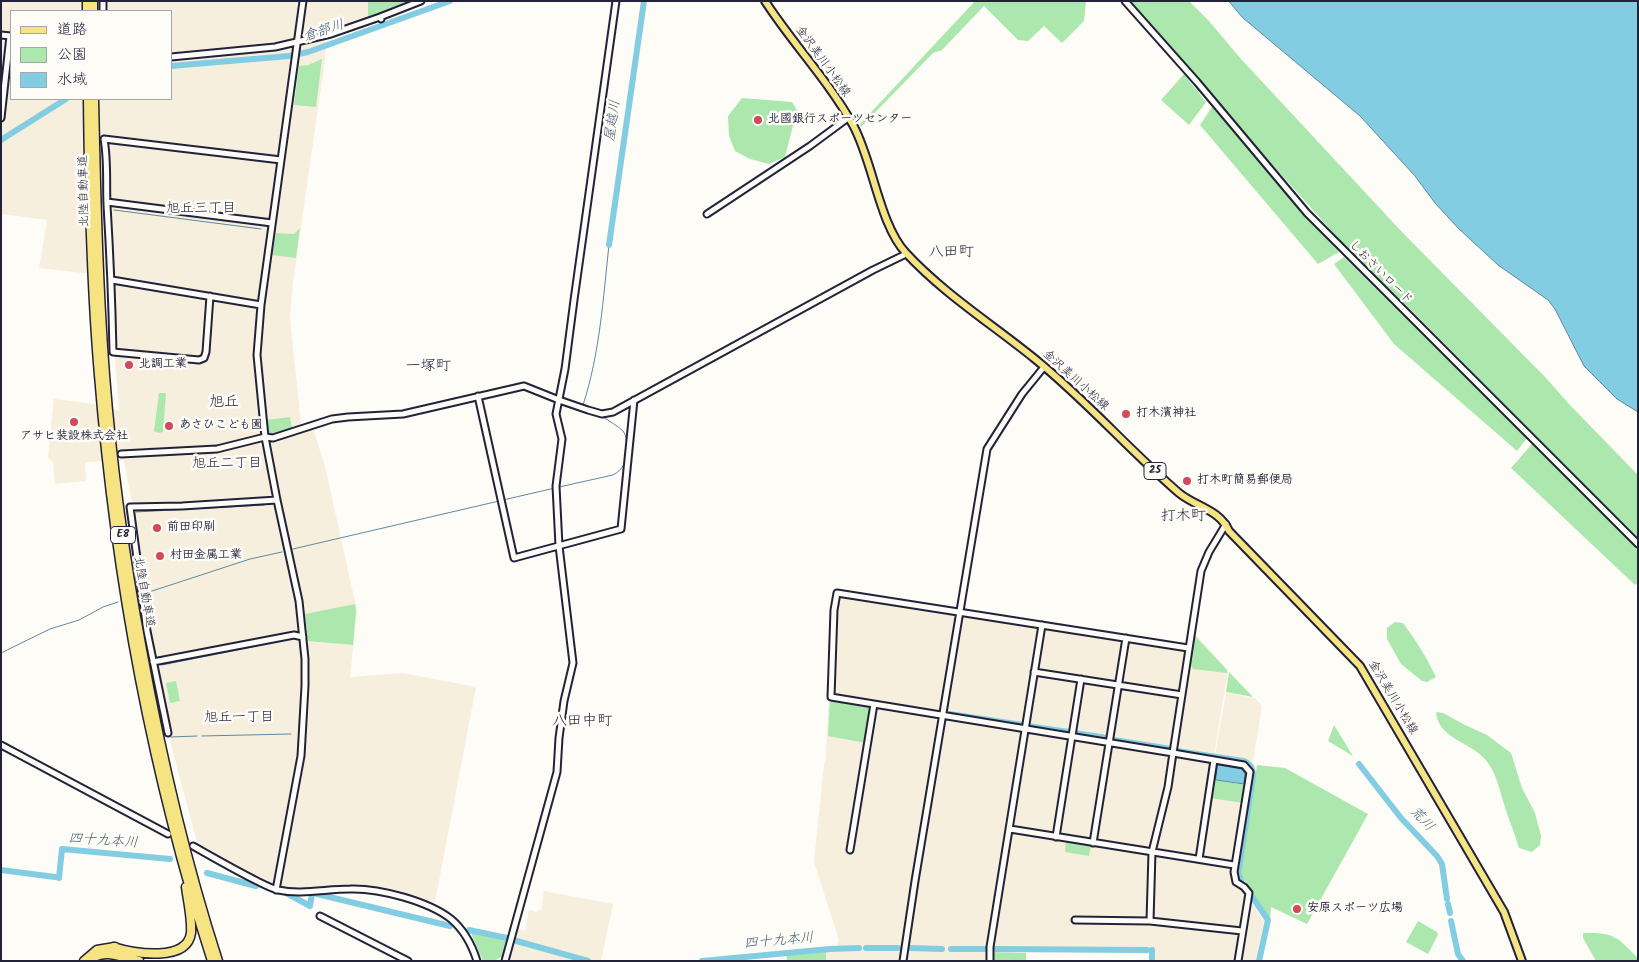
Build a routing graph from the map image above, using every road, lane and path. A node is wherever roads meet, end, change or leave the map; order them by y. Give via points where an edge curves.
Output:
1 (304, 1) edge
2 (422, 1) edge
3 (616, 1) edge
4 (765, 1) edge
5 (1125, 1) edge
6 (298, 41) junction
7 (10, 44) edge
8 (172, 57) edge
9 (88, 100) edge
10 (94, 100) edge
11 (1, 118) edge
12 (848, 118) junction
13 (281, 160) junction
14 (107, 202) junction
15 (707, 214) dead end
16 (272, 223) junction
17 (906, 254) junction
18 (112, 280) junction
19 (210, 296) junction
20 (261, 305) junction
21 (1044, 367) junction
22 (478, 396) junction
23 (558, 400) junction
24 (634, 400) junction
25 (265, 437) junction
26 (121, 454) dead end
27 (277, 500) junction
28 (1226, 524) junction
29 (1638, 544) edge
30 (559, 546) junction
31 (960, 612) junction
32 (1042, 625) junction
33 (303, 637) junction
34 (1126, 638) junction
35 (1188, 648) junction
36 (154, 662) junction
37 (1034, 672) junction
38 (1081, 679) junction
39 (1119, 685) junction
40 (1182, 695) junction
41 (874, 704) junction
42 (942, 715) junction
43 (1026, 729) junction
44 (168, 733) dead end
45 (1072, 736) junction
46 (1111, 742) junction
47 (1, 745) edge
48 (1173, 752) junction
49 (1214, 760) junction
50 (169, 809) junction
51 (1010, 830) junction
52 (168, 834) dead end
53 (1056, 837) junction
54 (1093, 843) junction
55 (193, 846) dead end
56 (850, 850) dead end
57 (1152, 852) junction
58 (1199, 859) junction
59 (1234, 865) junction
60 (276, 890) junction
61 (320, 916) dead end
62 (1075, 920) dead end
63 (1150, 921) junction
64 (1242, 931) junction
65 (112, 950) junction
66 (506, 959) edge
67 (216, 960) edge
68 (84, 961) edge
69 (90, 961) edge
70 (139, 961) edge
71 (154, 961) edge
72 (408, 961) edge
73 (478, 961) edge
74 (499, 961) edge
75 (903, 961) edge
76 (990, 961) edge
77 (1238, 961) edge
78 (1522, 961) edge

1 - 6 street
2 - 6 street via 331,34
3 - 23 street via 566,369
4 - 12 main road, 金沢美川小松線 / 25
5 - 29 street, しおさいロード via 1307,213
6 - 8 street
6 - 13 street
7 - 11 street
9 - 50 highway, 北陸自動車道 / E8 via 94,306 108,467 131,628
10 - 67 highway, 北陸自動車道 / E8 via 105,376 125,549 159,738
12 - 15 street
12 - 17 main road, 金沢美川小松線 / 25 via 862,146 886,217
13 - 14 street via 104,139
13 - 16 street
14 - 16 street
14 - 18 street
16 - 20 street
17 - 21 main road, 金沢美川小松線 / 25 via 958,300
17 - 24 street
18 - 19 street
18 - 19 street via 113,352 204,358
19 - 20 street
20 - 25 street via 257,356
21 - 28 main road, 金沢美川小松線 / 25 via 1180,494 1212,511
21 - 31 street via 1022,394 988,449
22 - 23 street via 524,386
22 - 25 street via 402,414 332,419 273,438
22 - 30 street via 514,558
23 - 24 street via 602,414 613,412
23 - 30 street via 556,414 562,439 556,488
24 - 30 street via 621,529
25 - 26 street via 217,449
25 - 27 street
27 - 33 street via 299,601
27 - 36 street via 130,507
28 - 35 street via 1201,571
28 - 78 main road, 金沢美川小松線 / 25 via 1360,666 1504,912
30 - 66 street via 573,663 558,738 557,772
31 - 32 street
31 - 41 street via 837,593 831,697
31 - 42 street
32 - 34 street
32 - 37 street
33 - 36 street via 294,635
33 - 60 street via 305,686 301,756
34 - 35 street
34 - 39 street
35 - 40 street
36 - 44 street
37 - 38 street
37 - 43 street
38 - 39 street
38 - 45 street
39 - 40 street
39 - 46 street
40 - 48 street
41 - 42 street
41 - 56 street
42 - 43 street
42 - 75 street
43 - 45 street
43 - 51 street
45 - 46 street
45 - 53 street
46 - 48 street
46 - 54 street
47 - 52 street
48 - 49 street
48 - 57 street
49 - 58 street
49 - 59 street via 1244,765 1250,772
50 - 65 highway via 186,889 191,928 189,943 183,951 164,957 126,947
50 - 67 highway, 北陸自動車道 / E8
51 - 53 street
51 - 76 street
53 - 54 street
54 - 57 street
55 - 60 street
57 - 58 street
57 - 63 street
58 - 59 street
59 - 64 street via 1236,882 1248,893
60 - 73 street via 363,889 416,902 451,919 470,942
61 - 72 street
62 - 63 street
63 - 64 street
64 - 77 street
65 - 68 highway via 97,950
65 - 69 highway
65 - 70 highway
65 - 71 highway
66 - 74 street

